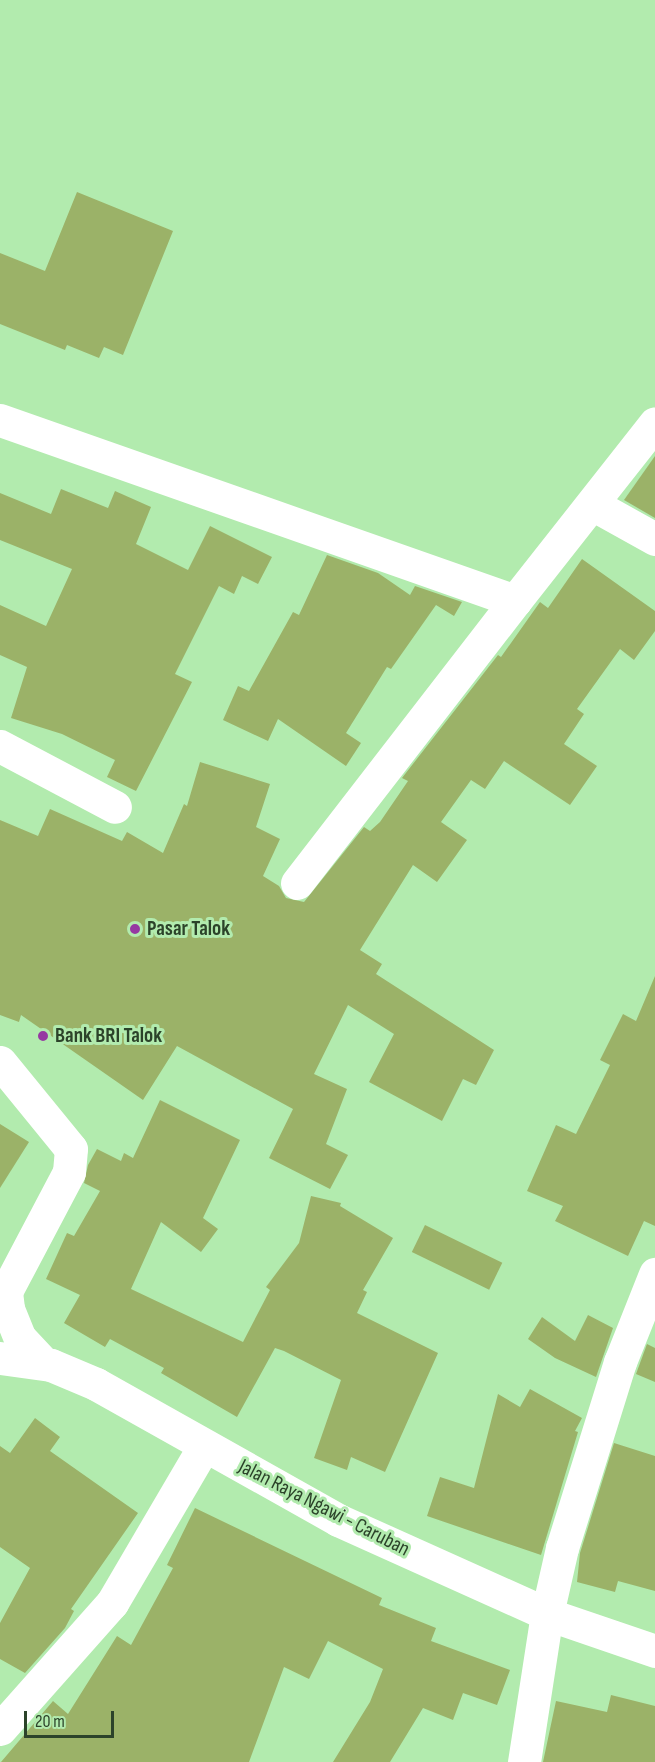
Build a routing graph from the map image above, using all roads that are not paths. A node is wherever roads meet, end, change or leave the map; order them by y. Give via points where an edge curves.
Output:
1 (0, 420) edge
2 (655, 423) edge
3 (594, 505) junction
4 (655, 540) edge
5 (515, 601) junction
6 (0, 746) edge
7 (115, 807) dead end
8 (297, 883) dead end
9 (0, 1062) edge
10 (655, 1274) edge
11 (3, 1297) edge
12 (0, 1358) edge
13 (43, 1363) junction
14 (204, 1446) junction
15 (547, 1614) junction
16 (655, 1651) edge
17 (0, 1729) edge
18 (524, 1762) edge

1 - 5 main road
2 - 3 main road
3 - 4 main road
3 - 5 main road
5 - 8 main road
6 - 7 main road
9 - 11 main road via 71,1149 69,1172
10 - 15 main road via 620,1362 562,1548
11 - 13 main road via 20,1338
12 - 13 main road, Jalan Raya Ngawi - Caruban
13 - 14 main road, Jalan Raya Ngawi - Caruban via 96,1384
14 - 15 main road, Jalan Raya Ngawi - Caruban via 338,1520
14 - 17 main road via 112,1603
15 - 16 main road, Jalan Raya Ngawi - Caruban
15 - 18 main road

